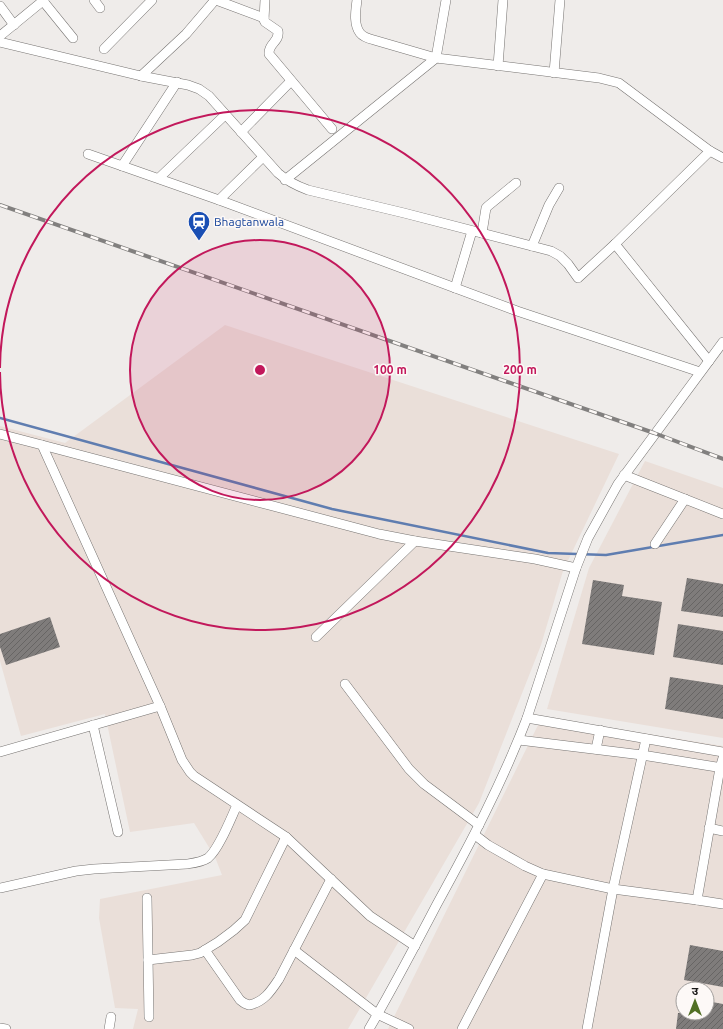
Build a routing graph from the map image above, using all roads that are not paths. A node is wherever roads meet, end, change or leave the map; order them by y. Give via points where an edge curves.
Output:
1 (43, 0) edge
2 (94, 0) edge
3 (152, 0) edge
4 (216, 0) edge
5 (265, 0) edge
6 (358, 0) edge
7 (446, 0) edge
8 (503, 0) edge
9 (560, 0) edge
10 (0, 6) edge
11 (100, 8) dead end
12 (264, 18) junction
13 (14, 24) junction
14 (0, 36) edge
15 (73, 38) dead end
16 (0, 42) edge
17 (104, 49) dead end
18 (436, 58) junction
19 (498, 66) junction
20 (554, 73) junction
21 (141, 76) junction
22 (291, 80) junction
23 (177, 82) junction
24 (225, 115) junction
25 (332, 129) dead end
26 (241, 132) junction
27 (710, 151) junction
28 (88, 154) dead end
29 (263, 157) junction
30 (723, 158) edge
31 (122, 166) junction
32 (159, 178) junction
33 (285, 180) junction
34 (516, 183) dead end
35 (559, 188) dead end
36 (219, 200) junction
37 (472, 231) junction
38 (482, 233) junction
39 (615, 244) junction
40 (532, 246) junction
41 (454, 288) junction
42 (723, 342) edge
43 (709, 362) junction
44 (700, 372) junction
45 (0, 434) edge
46 (42, 445) junction
47 (624, 475) junction
48 (685, 499) junction
49 (723, 514) edge
50 (415, 541) junction
51 (655, 544) dead end
52 (577, 566) junction
53 (316, 637) dead end
54 (345, 684) dead end
55 (160, 706) junction
56 (527, 718) junction
57 (93, 725) junction
58 (600, 730) junction
59 (646, 738) junction
60 (519, 740) junction
61 (596, 749) junction
62 (0, 752) edge
63 (723, 752) edge
64 (642, 755) junction
65 (723, 758) edge
66 (722, 768) edge
67 (238, 805) junction
68 (479, 825) junction
69 (709, 828) junction
70 (723, 830) edge
71 (118, 832) dead end
72 (475, 834) junction
73 (286, 837) junction
74 (543, 874) junction
75 (331, 879) junction
76 (0, 888) edge
77 (613, 889) junction
78 (147, 898) dead end
79 (697, 900) junction
80 (723, 904) edge
81 (415, 946) junction
82 (205, 950) junction
83 (294, 950) junction
84 (148, 960) junction
85 (377, 1014) junction
86 (111, 1017) dead end
87 (148, 1018) dead end
88 (0, 1028) edge
89 (6, 1029) edge
90 (109, 1029) edge
91 (369, 1029) edge
92 (410, 1029) edge
93 (462, 1029) edge
94 (587, 1029) edge

1 - 13 street
1 - 15 street
2 - 11 street
3 - 17 street
4 - 12 street
4 - 21 street via 186,34
5 - 12 street
6 - 18 street via 356,24 359,32 374,40
7 - 18 street
8 - 19 street
9 - 20 street
10 - 13 street
12 - 22 street via 265,22 278,31 278,38 269,48 269,54
13 - 14 street
16 - 21 street
18 - 19 street
18 - 33 street
19 - 20 street
20 - 27 street via 619,83
21 - 23 street
22 - 25 street
22 - 26 street
23 - 24 street via 199,89 209,96
23 - 31 street
24 - 26 street
24 - 32 street
26 - 29 street
27 - 30 street
27 - 39 street
28 - 31 street
29 - 33 street
29 - 36 street
31 - 32 street
32 - 36 street
33 - 37 street via 308,190
34 - 38 street via 486,208
35 - 40 street
36 - 41 street
37 - 38 street
37 - 41 street
38 - 40 street
39 - 40 street via 578,278 560,256
39 - 43 street
41 - 44 street via 556,325
42 - 43 street
43 - 44 street
44 - 47 street
45 - 46 street
46 - 50 street via 350,527
46 - 55 street
47 - 48 street
47 - 52 street via 588,538
48 - 49 street
48 - 51 street
50 - 52 street
50 - 53 street
52 - 56 street
54 - 68 street via 416,777
55 - 57 street
55 - 67 street via 182,760 190,772
56 - 58 street
56 - 60 street
57 - 62 street
57 - 71 street
58 - 59 street
58 - 61 street
59 - 63 street
59 - 64 street
60 - 61 street
60 - 68 street
61 - 64 street
64 - 66 street
64 - 77 street
65 - 66 street
66 - 69 street
67 - 73 street
67 - 76 street via 216,849 209,857 198,862 94,868
68 - 72 street
69 - 70 street
69 - 79 street
72 - 74 street via 494,848
72 - 81 street
73 - 75 street
73 - 82 street via 245,920
74 - 77 street
74 - 93 street
75 - 81 street via 370,916
75 - 83 street
77 - 79 street
77 - 94 street
78 - 84 street
79 - 80 street
81 - 85 street
82 - 83 street via 240,1000 249,1005 261,1001 272,990
82 - 84 street via 192,955
83 - 85 street
84 - 87 street
85 - 91 street
85 - 92 street
86 - 90 street
88 - 89 street

